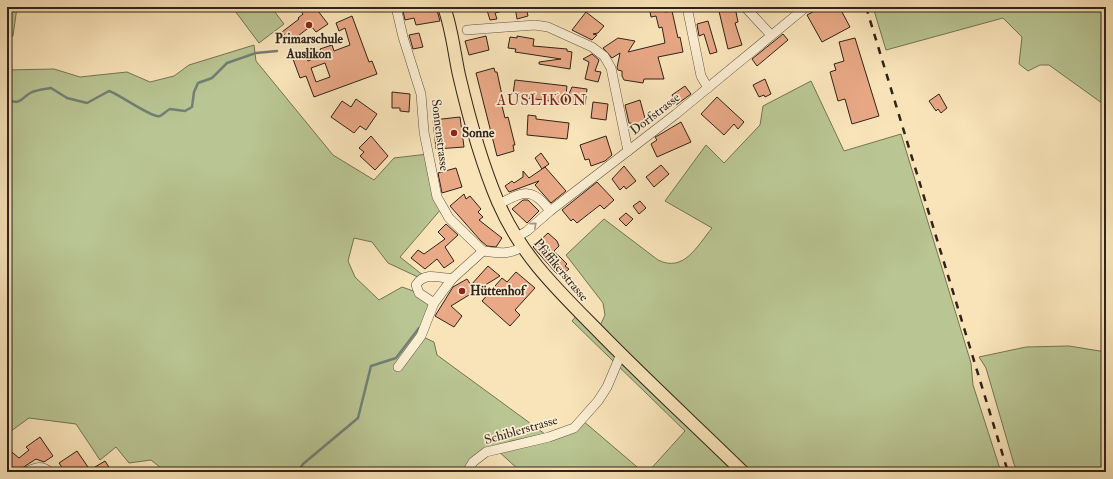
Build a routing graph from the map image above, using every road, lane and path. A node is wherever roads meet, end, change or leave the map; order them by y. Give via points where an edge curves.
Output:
1 (396, 7) edge
2 (444, 7) edge
3 (687, 7) edge
4 (745, 7) edge
5 (806, 7) edge
6 (467, 30) dead end
7 (771, 35) junction
8 (708, 88) junction
9 (628, 151) junction
10 (499, 204) junction
11 (550, 212) junction
12 (519, 242) junction
13 (483, 251) junction
14 (452, 280) junction
15 (434, 304) junction
16 (621, 354) junction
17 (398, 368) dead end
18 (26, 472) edge
19 (50, 472) edge
20 (467, 472) edge
21 (743, 472) edge

1 - 13 street, Sonnenstrasse via 421,94 424,132 437,198 449,218
2 - 10 main road, Pfäffikerstrasse via 466,100 489,180
3 - 8 street via 701,76
4 - 7 street
5 - 7 street, Dorfstrasse
6 - 9 street via 535,25 548,27 592,47 604,56 611,68
7 - 8 street, Dorfstrasse
8 - 9 street, Dorfstrasse
9 - 11 street, Dorfstrasse
10 - 11 street via 514,196 533,195 540,198
10 - 12 main road, Pfäffikerstrasse
12 -> 11 street, Dorfstrasse via 527,231
12 - 13 street, Dorfstrasse via 513,253
12 - 16 main road, Pfäffikerstrasse via 552,285
13 - 14 street
14 - 15 street
14 - 15 street via 424,276 420,278 416,285 419,293
15 - 17 street via 421,336
16 - 20 street, Schiblerstrasse via 601,396 574,428 550,437 486,452 473,462
16 - 21 main road, Pfäffikerstrasse
18 - 19 street via 44,467

